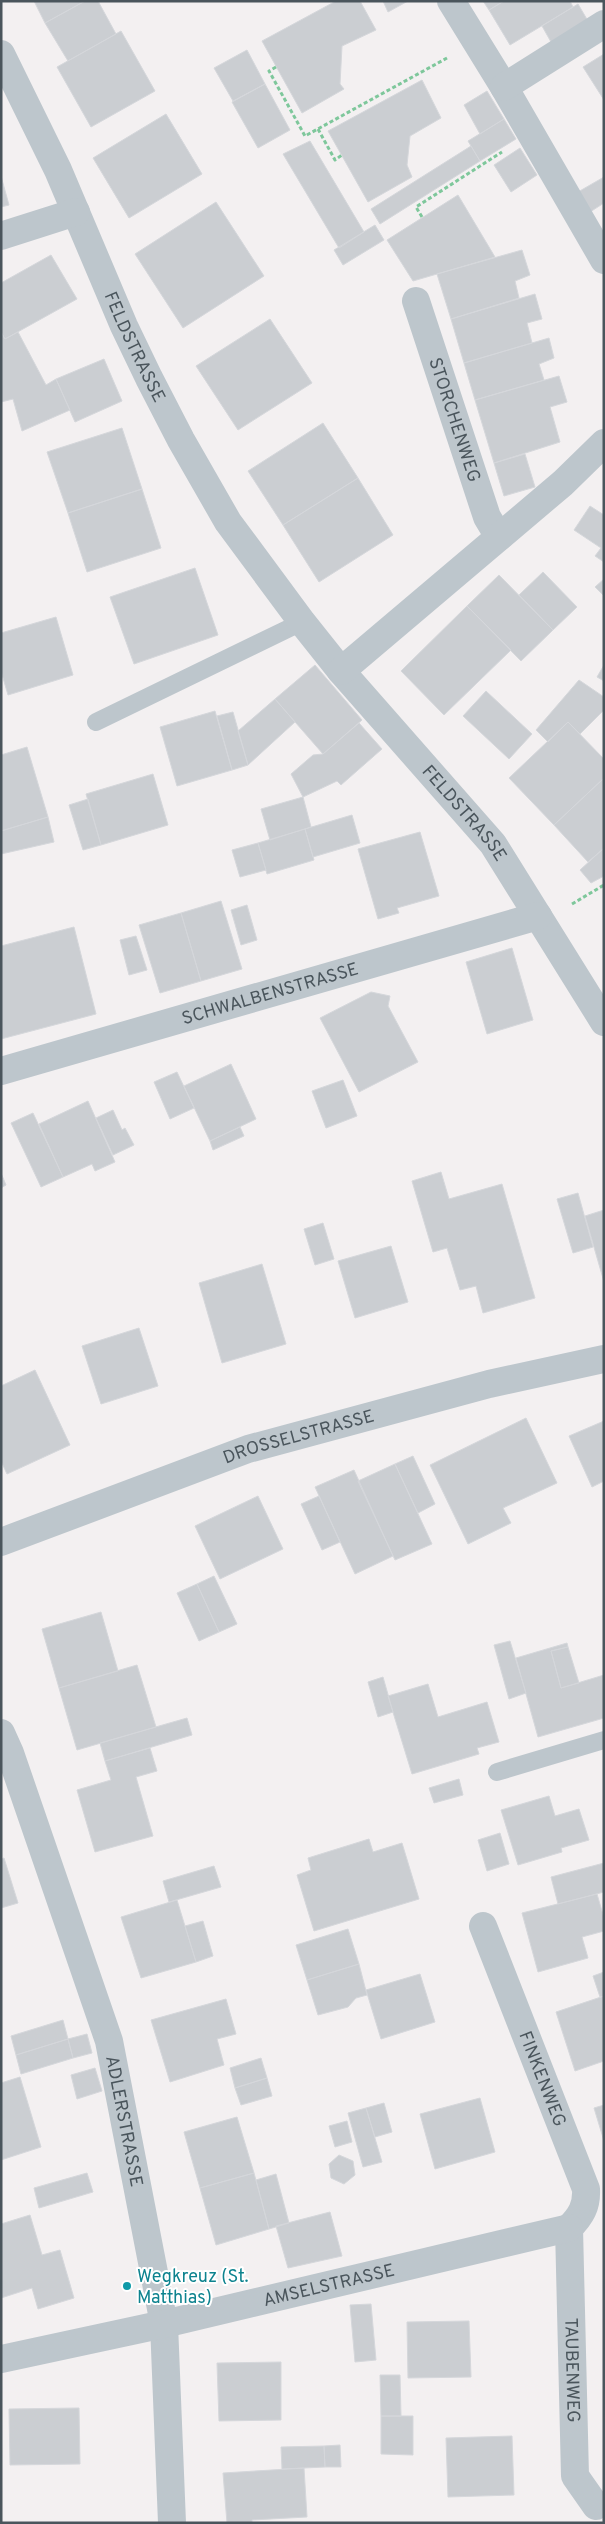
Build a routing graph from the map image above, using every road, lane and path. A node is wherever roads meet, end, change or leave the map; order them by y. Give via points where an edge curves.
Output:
1 (451, 1) edge
2 (604, 24) edge
3 (476, 42) junction
4 (1, 54) edge
5 (276, 67) dead end
6 (504, 87) junction
7 (318, 129) junction
8 (531, 134) junction
9 (342, 155) dead end
10 (76, 212) junction
11 (422, 217) dead end
12 (1, 236) edge
13 (604, 260) edge
14 (416, 301) dead end
15 (604, 443) edge
16 (499, 537) junction
17 (302, 622) junction
18 (341, 671) junction
19 (96, 722) dead end
20 (538, 916) junction
21 (604, 1022) edge
22 (1, 1071) edge
23 (604, 1359) edge
24 (1, 1542) edge
25 (1, 1733) edge
26 (604, 1740) edge
27 (497, 1772) dead end
28 (483, 1926) dead end
29 (569, 2228) junction
30 (164, 2324) junction
31 (1, 2359) edge
32 (596, 2506) dead end
33 (172, 2523) edge

1 - 3 street
2 - 6 street
3 - 6 street
3 - 7 path
4 - 10 street, FELDSTRASSE
5 - 7 path via 269,71 305,136
6 - 8 street
7 - 9 path via 335,160
8 - 11 path via 416,206
8 - 13 street
10 - 12 street
10 - 17 street, FELDSTRASSE via 124,326 181,440 228,522
14 - 16 street, STORCHENWEG via 487,517
15 - 16 street
16 - 18 street
17 - 18 street, FELDSTRASSE
17 - 19 lane
18 - 20 street, FELDSTRASSE via 474,820
20 - 21 street, FELDSTRASSE
20 - 22 street, SCHWALBENSTRASSE
23 - 24 street, DROSSELSTRASSE via 489,1384 248,1449
25 - 30 street, ADLERSTRASSE via 109,2041
26 - 27 lane
28 - 29 street, FINKENWEG via 586,2189 584,2208
29 - 30 street, AMSELSTRASSE
29 - 32 street, TAUBENWEG via 575,2476
30 - 31 street, AMSELSTRASSE
30 - 33 street, ADLERSTRASSE

